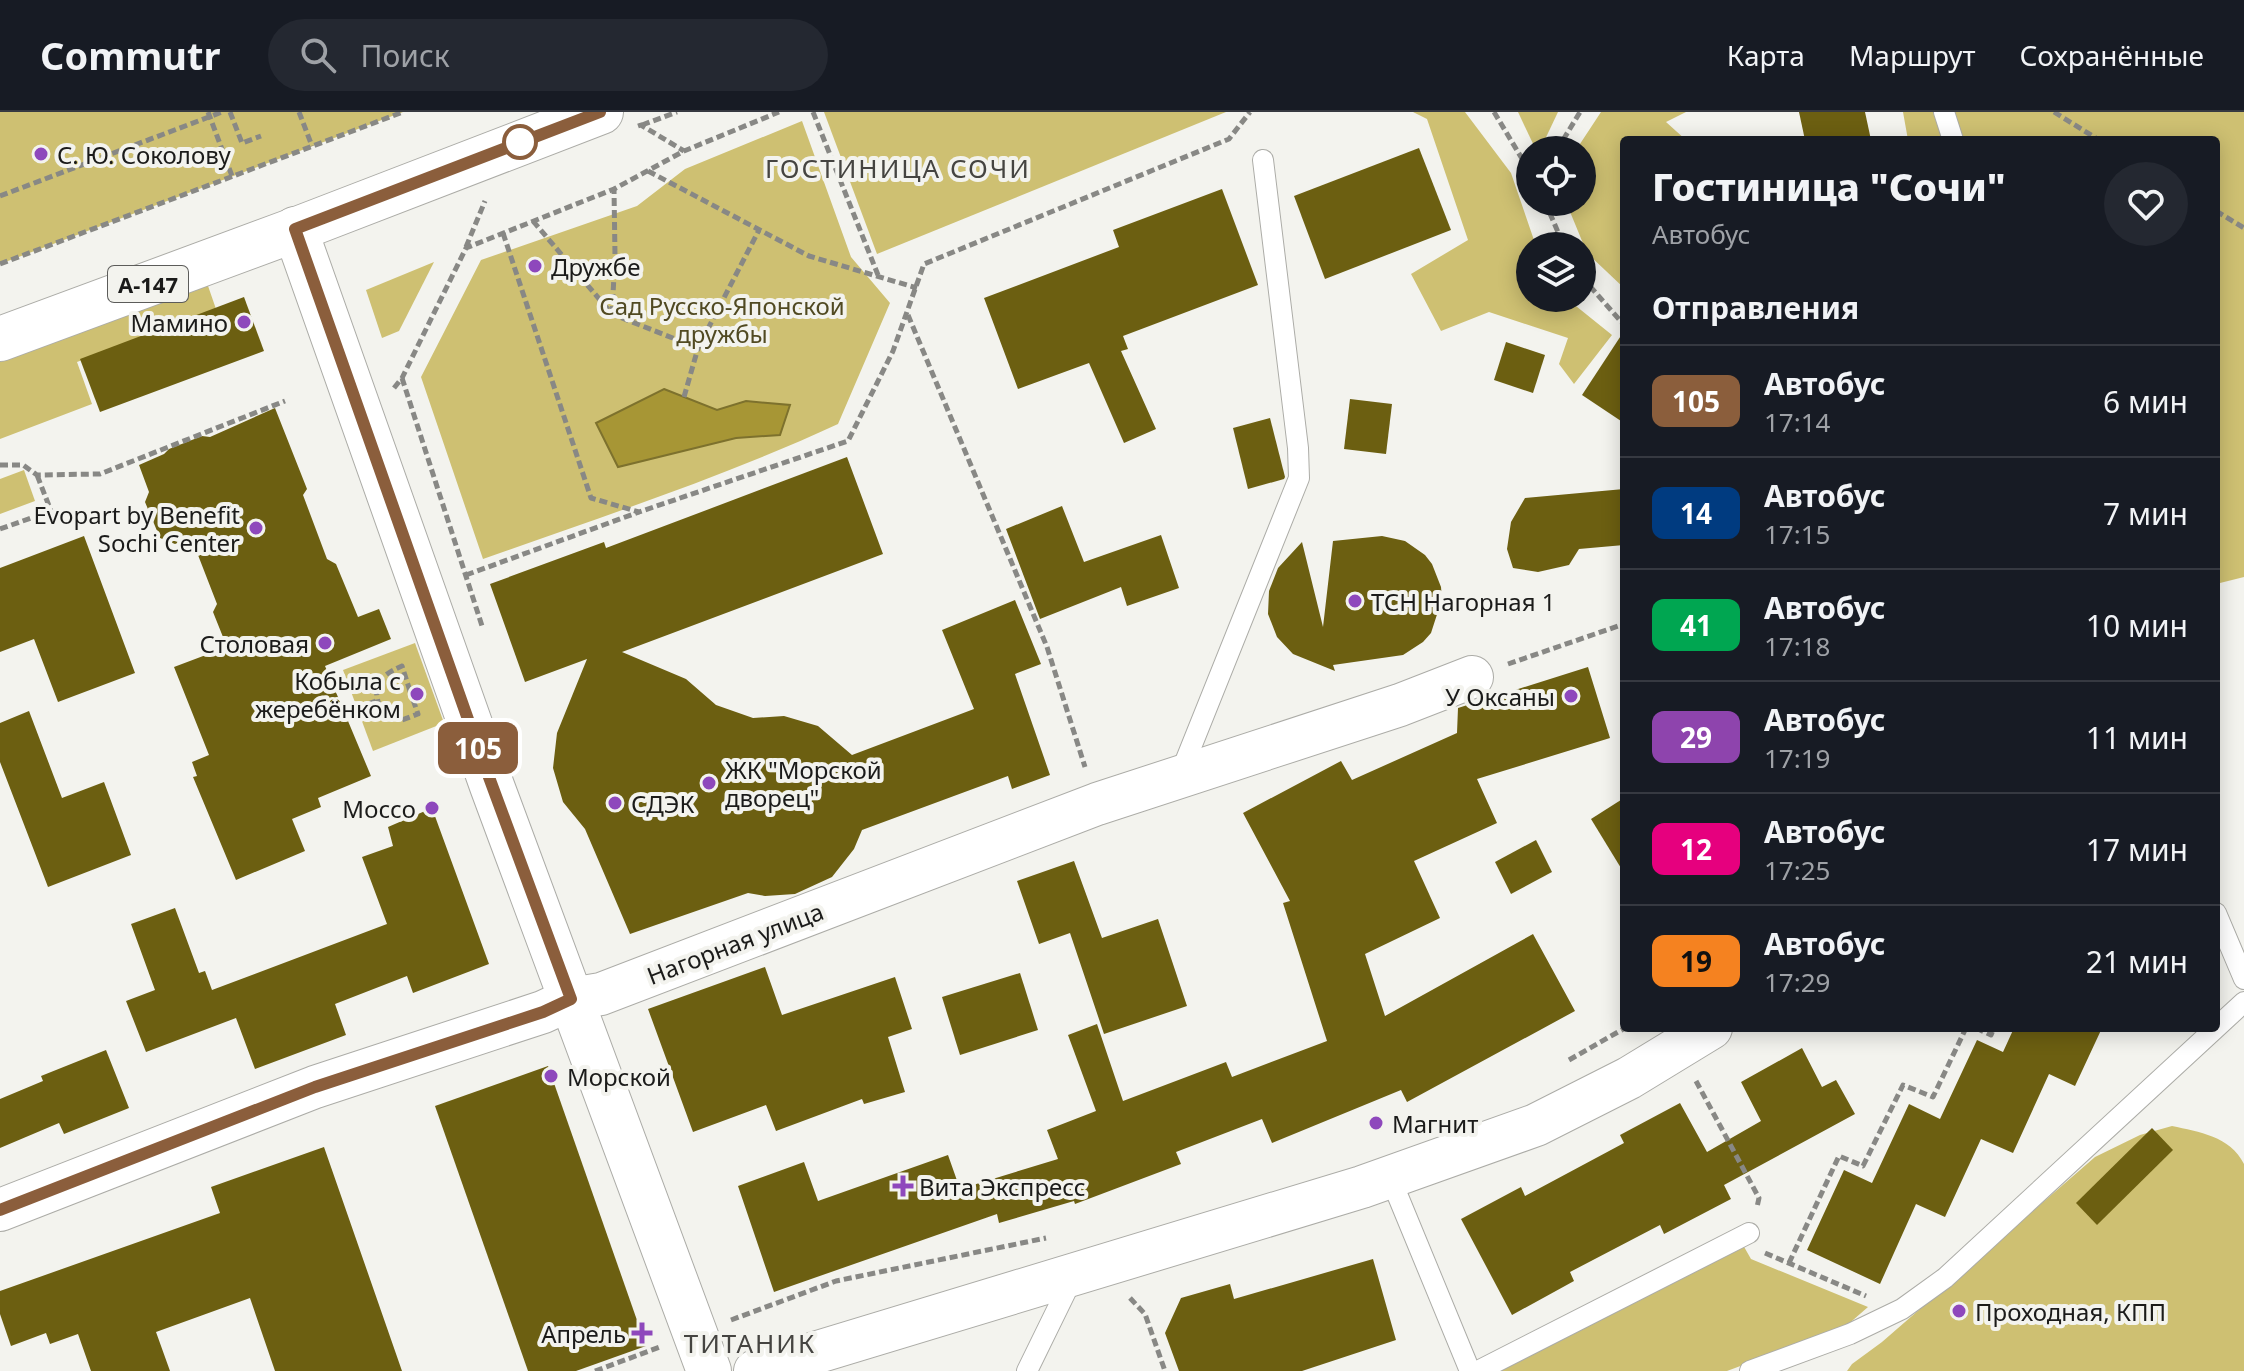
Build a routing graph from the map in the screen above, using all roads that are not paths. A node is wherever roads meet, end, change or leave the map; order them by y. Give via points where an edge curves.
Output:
1 (1944, 112) edge
2 (621, 119) edge
3 (1952, 136) edge
4 (1263, 160) dead end
5 (295, 229) junction
6 (0, 339) edge
7 (1486, 672) road end
8 (1179, 777) junction
9 (2220, 922) edge
10 (2244, 979) edge
11 (571, 999) junction
12 (2244, 1002) edge
13 (2220, 1024) edge
14 (1704, 1032) edge
15 (2212, 1032) edge
16 (1390, 1177) junction
17 (0, 1210) edge
18 (1749, 1233) road end
19 (1075, 1273) junction
20 (709, 1371) edge
21 (755, 1371) edge
22 (1027, 1371) edge
23 (1470, 1371) edge
24 (1478, 1371) edge
25 (1750, 1371) edge

1 - 3 lane
2 - 5 street, А-147
4 - 8 lane via 1299,478
5 - 6 street, А-147
5 - 11 street via 373,402 468,720
7 - 8 street, Нагорная улица
8 - 11 street, Нагорная улица via 601,994
9 - 10 lane
11 - 17 street, Нагорная улица via 315,1087
11 - 20 street
12 - 13 lane
14 - 16 street via 1536,1125
15 - 25 lane via 1945,1278 1902,1309 1850,1334
16 - 19 street
16 - 23 lane
18 - 24 lane
19 - 21 street
19 - 22 lane

